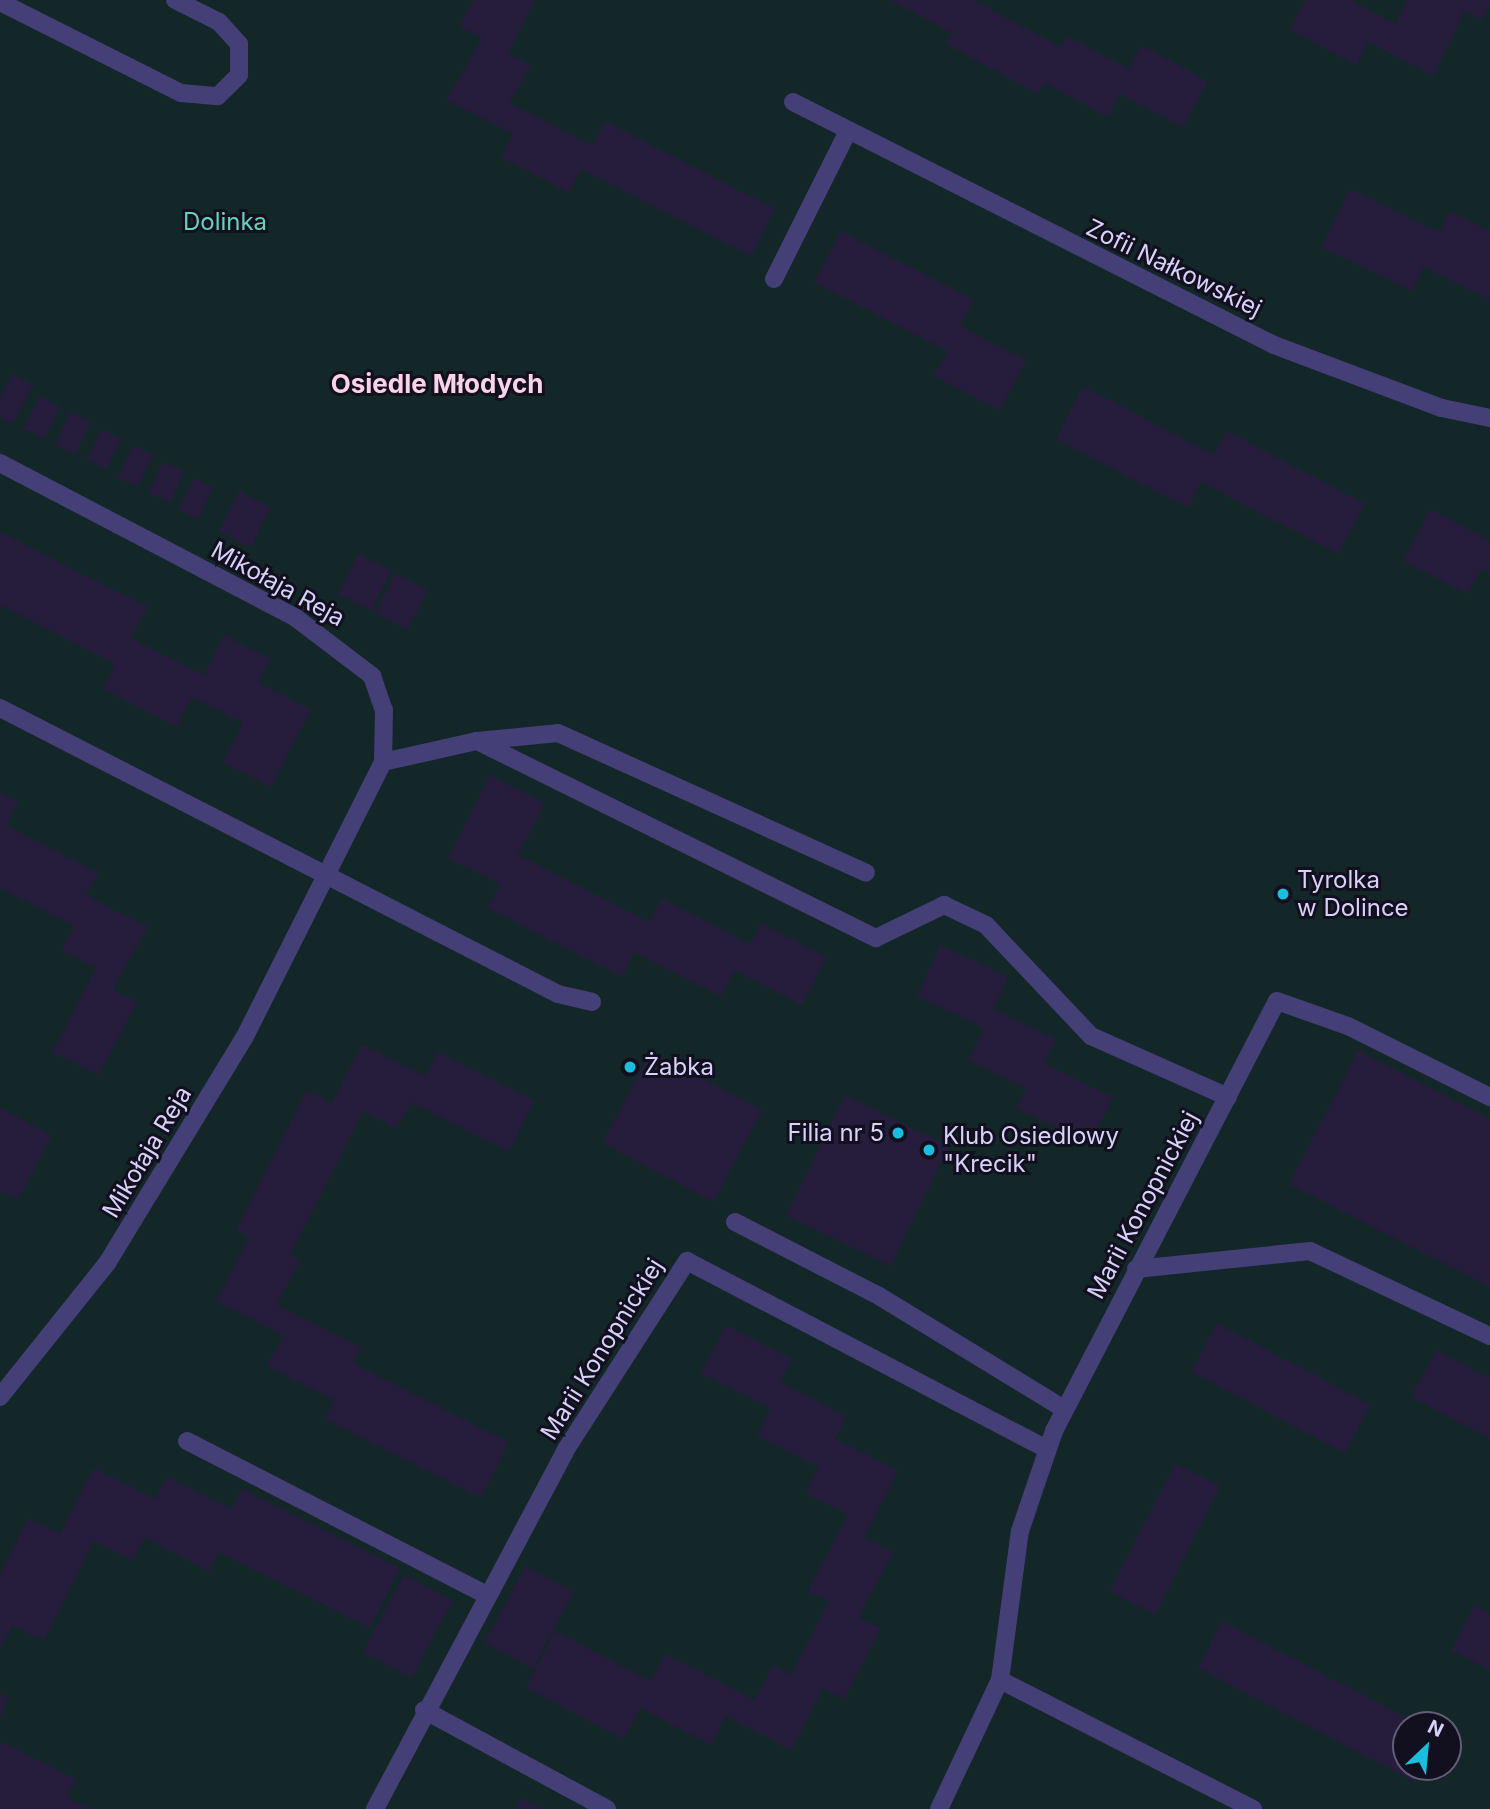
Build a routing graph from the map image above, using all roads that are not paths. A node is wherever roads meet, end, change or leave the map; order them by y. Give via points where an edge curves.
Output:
1 (175, 0) edge
2 (0, 2) edge
3 (793, 102) dead end
4 (847, 133) junction
5 (774, 279) dead end
6 (1490, 418) edge
7 (0, 463) edge
8 (0, 708) edge
9 (477, 741) junction
10 (383, 762) junction
11 (866, 873) dead end
12 (327, 877) junction
13 (592, 1002) dead end
14 (1228, 1097) junction
15 (1490, 1097) edge
16 (735, 1222) dead end
17 (1136, 1269) junction
18 (1490, 1336) edge
19 (0, 1397) edge
20 (1065, 1409) junction
21 (187, 1441) dead end
22 (1047, 1449) junction
23 (485, 1594) junction
24 (1000, 1680) junction
25 (424, 1710) junction
26 (375, 1809) edge
27 (607, 1809) edge
28 (939, 1809) edge
29 (1253, 1809) edge

1 - 2 street via 219,22 239,44 239,75 218,96 181,93
3 - 4 street, Zofii Nałkowskiej
4 - 5 street
4 - 6 street, Zofii Nałkowskiej via 1274,345 1442,408
7 - 10 street, Mikołaja Reja via 296,618 345,651 372,676 384,710
8 - 12 street
9 - 10 street
9 - 11 street via 558,733
9 - 14 street via 876,938 944,905 986,925 1090,1036
10 - 12 street, Mikołaja Reja
12 - 13 street via 558,994
12 - 19 street, Mikołaja Reja via 244,1038 148,1200 108,1262
14 - 15 street, Marii Konopnickiej via 1277,1001 1348,1026
14 - 17 street, Marii Konopnickiej
16 - 20 street via 879,1296
17 - 18 street via 1310,1251
17 - 20 street, Marii Konopnickiej
20 - 22 street, Marii Konopnickiej
21 - 23 street
22 - 23 street, Marii Konopnickiej via 687,1261 565,1451
22 - 24 street, Marii Konopnickiej via 1020,1531
23 - 25 street, Marii Konopnickiej
24 - 28 street, Marii Konopnickiej
24 - 29 street
25 - 26 street, Marii Konopnickiej
25 - 27 street

